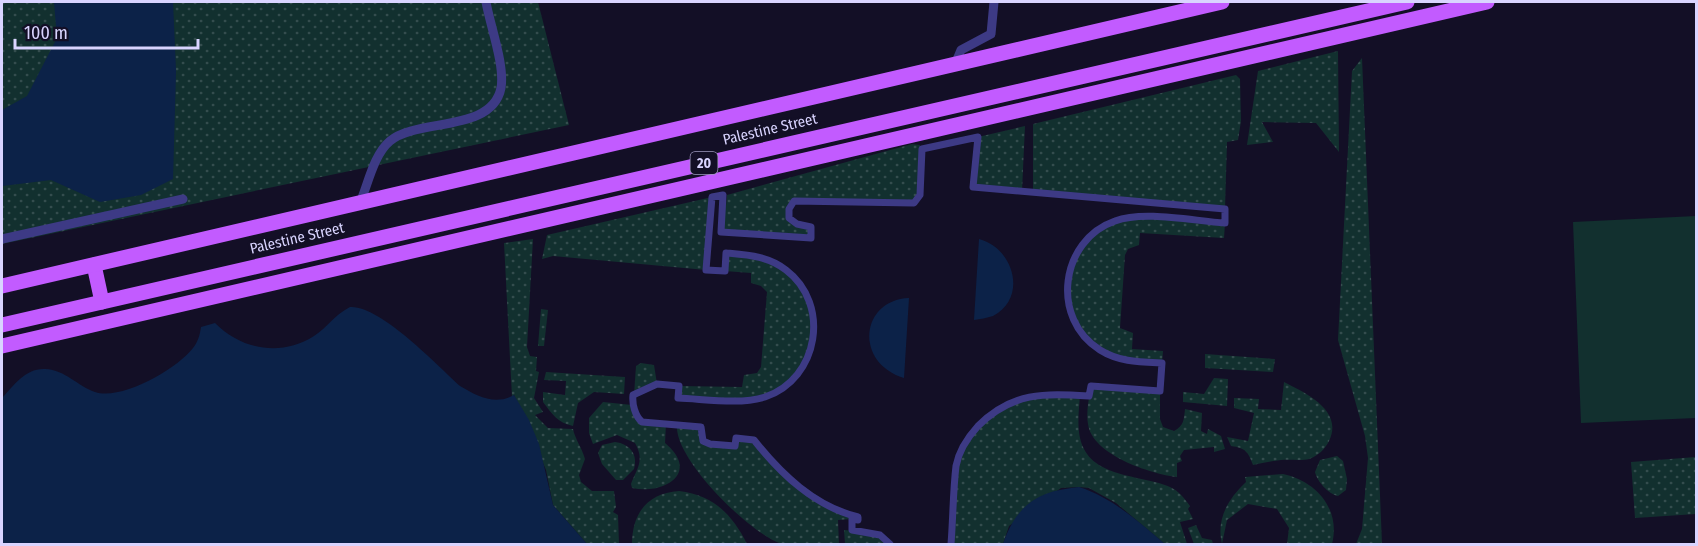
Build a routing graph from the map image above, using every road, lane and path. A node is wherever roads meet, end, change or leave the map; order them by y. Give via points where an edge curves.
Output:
1 (486, 2) edge
2 (994, 2) edge
3 (1222, 2) edge
4 (1407, 2) edge
5 (1487, 2) edge
6 (956, 62) junction
7 (993, 96) junction
8 (900, 117) junction
9 (965, 123) junction
10 (935, 130) junction
11 (183, 199) dead end
12 (360, 203) junction
13 (2, 239) edge
14 (94, 265) junction
15 (2, 286) edge
16 (102, 302) junction
17 (2, 325) edge
18 (2, 346) edge
19 (890, 544) edge
20 (951, 544) edge

1 - 12 street via 501,86 493,105 471,118 395,137 381,150
2 - 6 street via 991,34 961,50
3 - 6 main road, Palestine Street
4 - 7 main road, Palestine Street / 20
5 - 9 main road
6 - 12 main road, Palestine Street
7 - 8 main road, Palestine Street / 20
7 - 9 main road
8 - 10 main road
8 - 16 main road, Palestine Street / 20
9 - 10 main road
10 - 18 main road
11 - 13 street
12 - 14 main road, Palestine Street
14 - 15 main road, Palestine Street
14 - 16 main road
16 - 17 main road, Palestine Street / 20
19 - 20 street via 880,535 852,530 852,519 858,517 809,494 783,473 754,440 736,438 735,446 710,444 703,441 701,427 642,422 638,417 632,405 633,395 657,384 679,386 678,398 764,397 790,382 812,347 812,308 803,288 788,271 757,255 726,253 724,271 706,270 712,197 723,195 721,232 811,238 811,227 789,218 794,201 914,203 920,195 922,149 978,137 973,187 1225,209 1224,223 1135,217 1115,220 1097,229 1084,243 1072,260 1067,280 1069,307 1078,328 1098,349 1115,358 1162,363 1160,391 1091,386 1089,396 1034,395 1008,403 989,415 973,431 957,464

